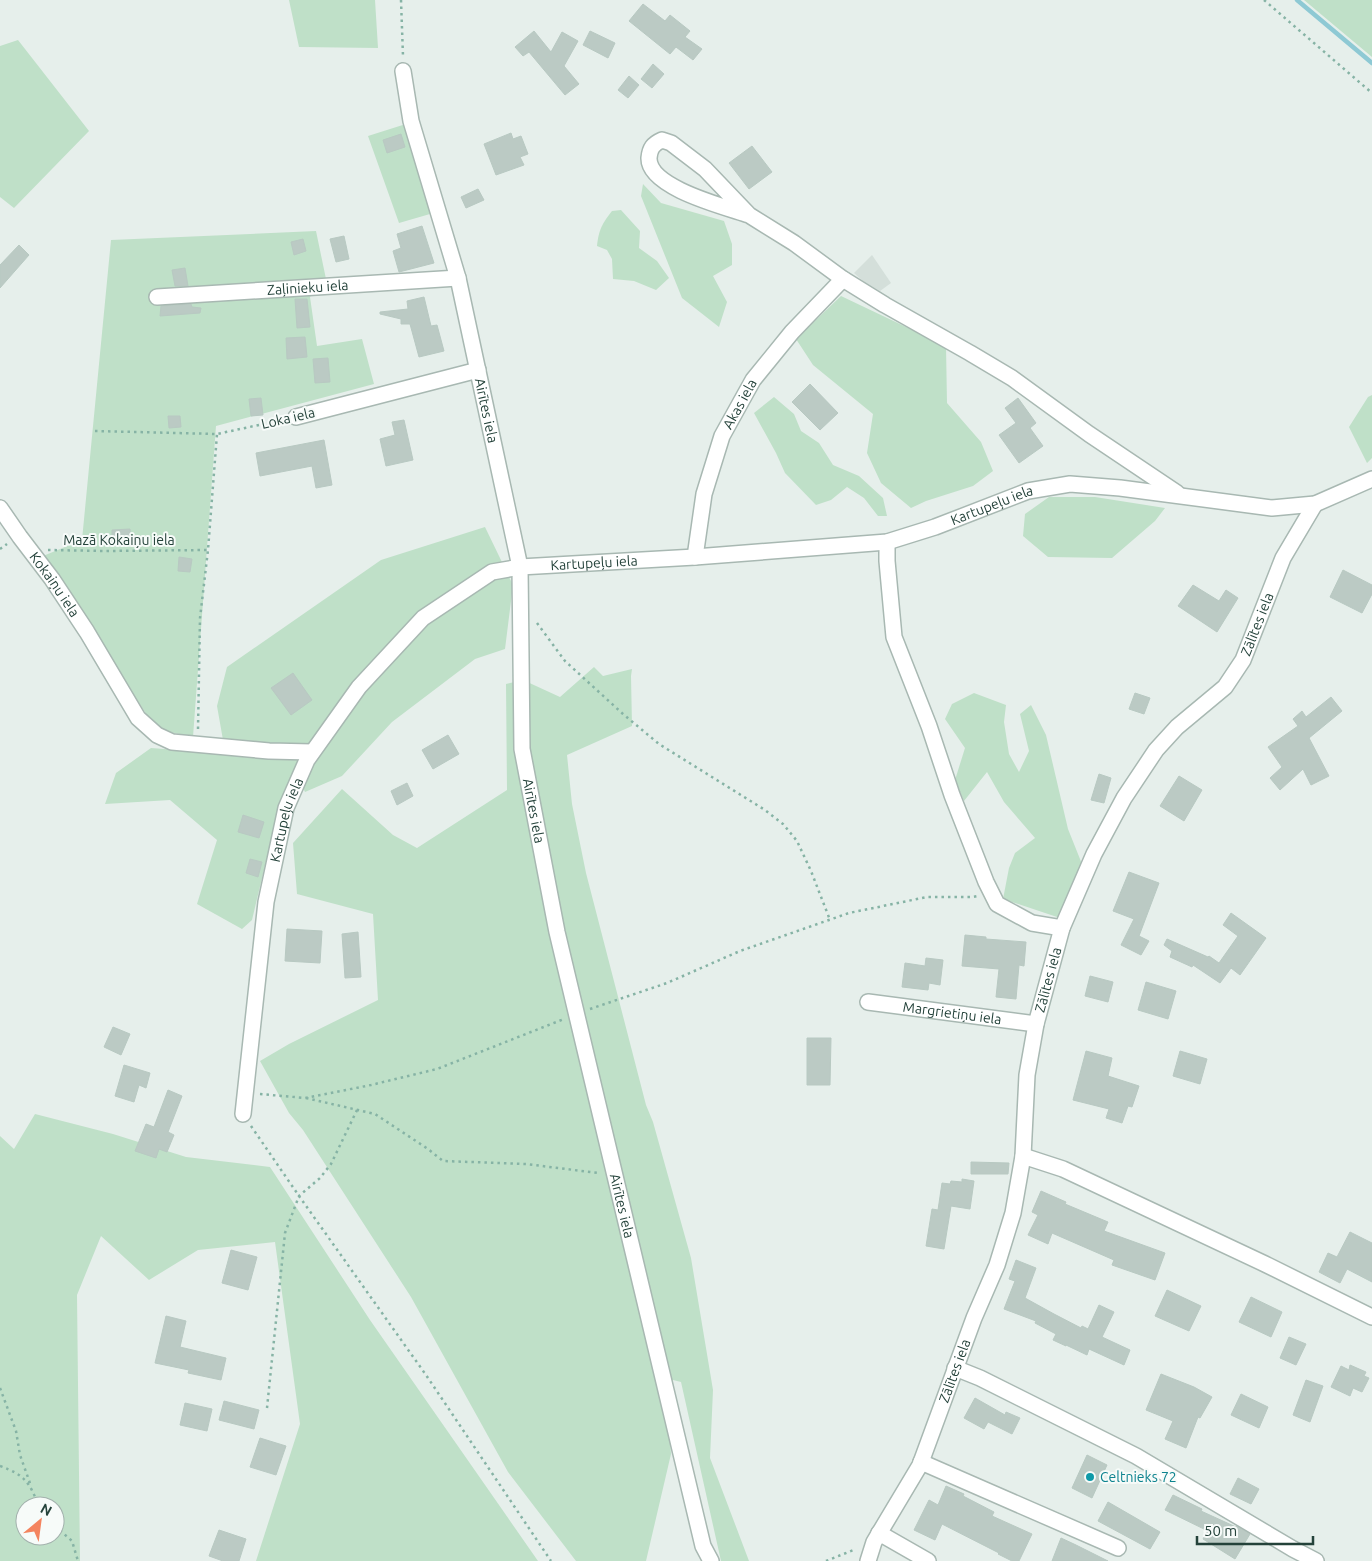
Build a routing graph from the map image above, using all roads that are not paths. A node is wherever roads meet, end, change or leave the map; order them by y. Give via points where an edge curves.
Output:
1 (403, 72) road end
2 (750, 215) junction
3 (458, 278) junction
4 (843, 279) junction
5 (157, 297) dead end
6 (478, 370) junction
7 (296, 417) road end
8 (1372, 479) edge
9 (1180, 496) junction
10 (1315, 504) junction
11 (0, 508) edge
12 (887, 542) junction
13 (696, 557) junction
14 (520, 567) junction
15 (312, 752) junction
16 (1062, 928) junction
17 (868, 1002) dead end
18 (1036, 1024) junction
19 (243, 1114) road end
20 (1023, 1156) junction
21 (1372, 1317) edge
22 (956, 1368) junction
23 (921, 1462) junction
24 (876, 1537) junction
25 (1118, 1548) dead end
26 (711, 1561) edge
27 (868, 1561) edge
28 (928, 1561) edge
29 (1316, 1561) edge

1 - 3 street, Airītes iela via 411,121
2 - 2 street via 676,189 652,170 649,160 654,144 662,140 671,143 705,169
2 - 4 street
3 - 5 street, Zaļinieku iela
3 - 6 street, Airītes iela
4 - 9 street via 1012,378
4 - 13 street, Akas iela via 792,332 753,380 722,436 704,494
6 - 7 street, Loka iela
6 - 14 street, Airītes iela
8 - 10 street
9 - 10 street, Kartupeļu iela via 1272,508
9 - 12 street, Kartupeļu iela via 1070,484 1028,490 935,527
10 - 16 street, Zālītes iela via 1283,558 1243,660 1225,687 1156,750 1124,798 1094,854
11 - 15 street, Kokaiņu iela via 52,578 138,718 157,736 172,742
12 - 13 street, Kartupeļu iela
12 - 16 street via 894,637 986,882 997,904 1032,923
13 - 14 street, Kartupeļu iela
14 - 15 street, Kartupeļu iela via 492,572 423,618 359,687
14 - 26 street, Airītes iela via 522,749 557,932 703,1546
15 - 19 street, Kartupeļu iela via 286,808 266,902
16 - 18 street, Zālītes iela
17 - 18 street, Margrietiņu iela
18 - 20 street, Zālītes iela via 1027,1075
20 - 21 street via 1063,1169
20 - 22 street, Zālītes iela via 1013,1213 997,1265
22 - 23 street, Zālītes iela
22 - 29 street via 1136,1456
23 - 24 street, Zālītes iela
23 - 25 street
24 - 27 street, Zālītes iela
24 - 28 street

